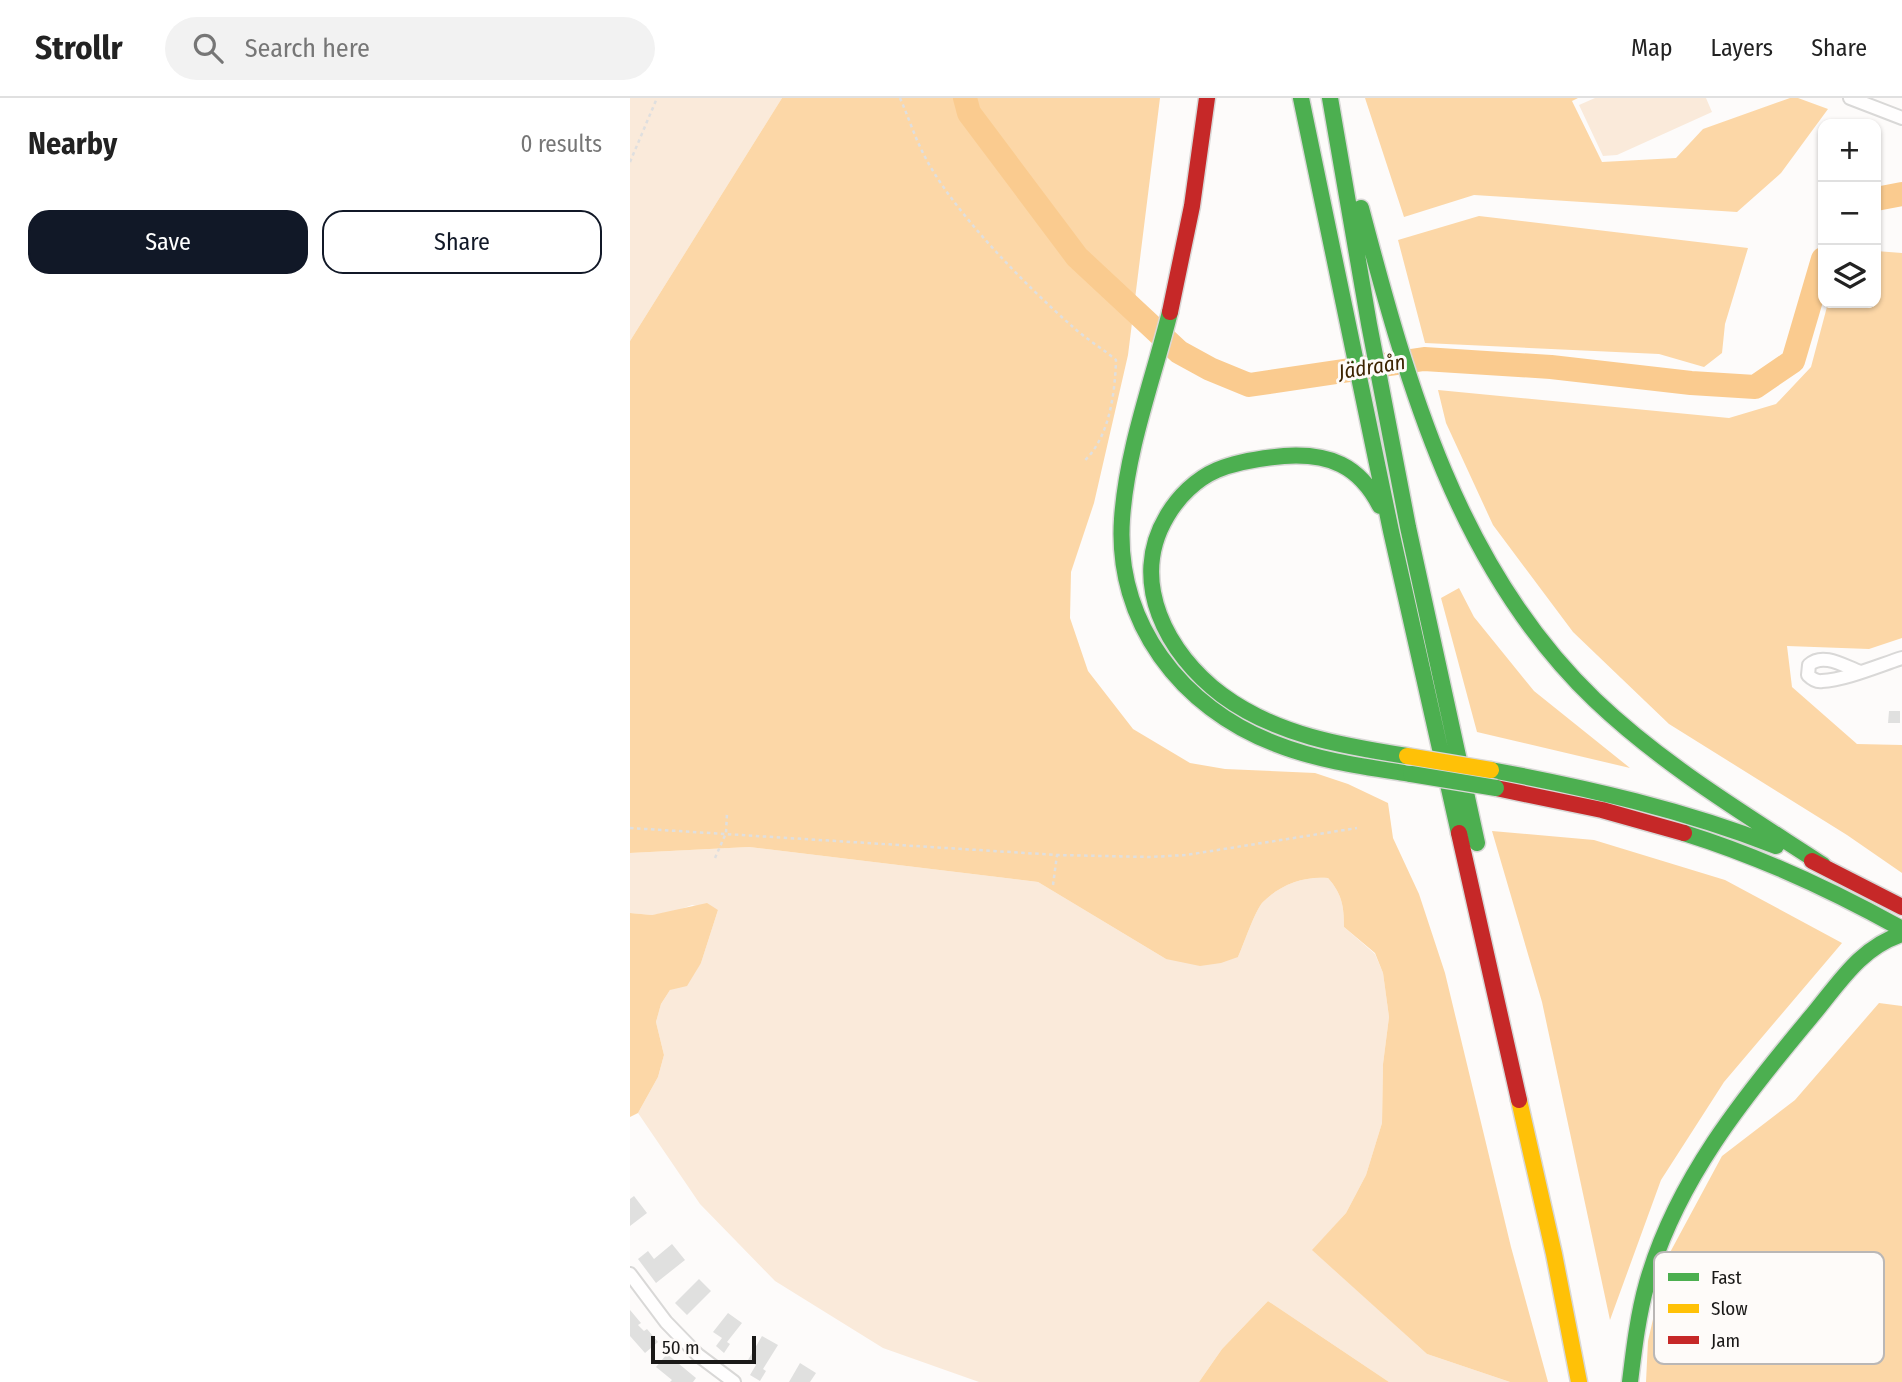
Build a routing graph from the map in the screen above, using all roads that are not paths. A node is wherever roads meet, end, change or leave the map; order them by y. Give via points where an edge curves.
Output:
1 (1208, 98) edge
2 (1301, 98) edge
3 (1331, 98) edge
4 (1850, 98) edge
5 (1902, 118) edge
6 (1391, 531) junction
7 (1902, 658) edge
8 (1860, 672) dead end
9 (1823, 865) junction
10 (1902, 907) edge
11 (1902, 932) edge
12 (1658, 1252) edge
13 (1654, 1263) edge
14 (630, 1274) edge
15 (734, 1382) edge
16 (1579, 1382) edge
17 (1594, 1382) edge
18 (1630, 1382) edge

1 - 11 highway, bridge via 1199,170 1170,312 1122,516 1124,579 1132,602 1159,655 1180,682 1241,729 1275,744 1309,755 1611,811 1679,831 1751,855 1867,908
2 - 6 highway
3 - 9 highway via 1392,327 1421,415 1450,490 1489,568 1557,661 1593,698 1678,768
3 - 17 highway via 1386,417 1438,674
4 - 5 street
6 - 9 highway, bridge via 1377,498 1348,466 1316,456 1265,458 1217,471 1195,483 1165,516 1157,533 1150,578 1159,620 1172,645 1221,695 1282,728 1315,739 1613,795 1746,833
6 - 16 highway
7 - 8 street
9 - 10 highway
11 - 12 highway via 1880,942 1854,965 1737,1109 1692,1175
13 - 18 highway via 1636,1332
14 - 15 street via 666,1322 698,1355

